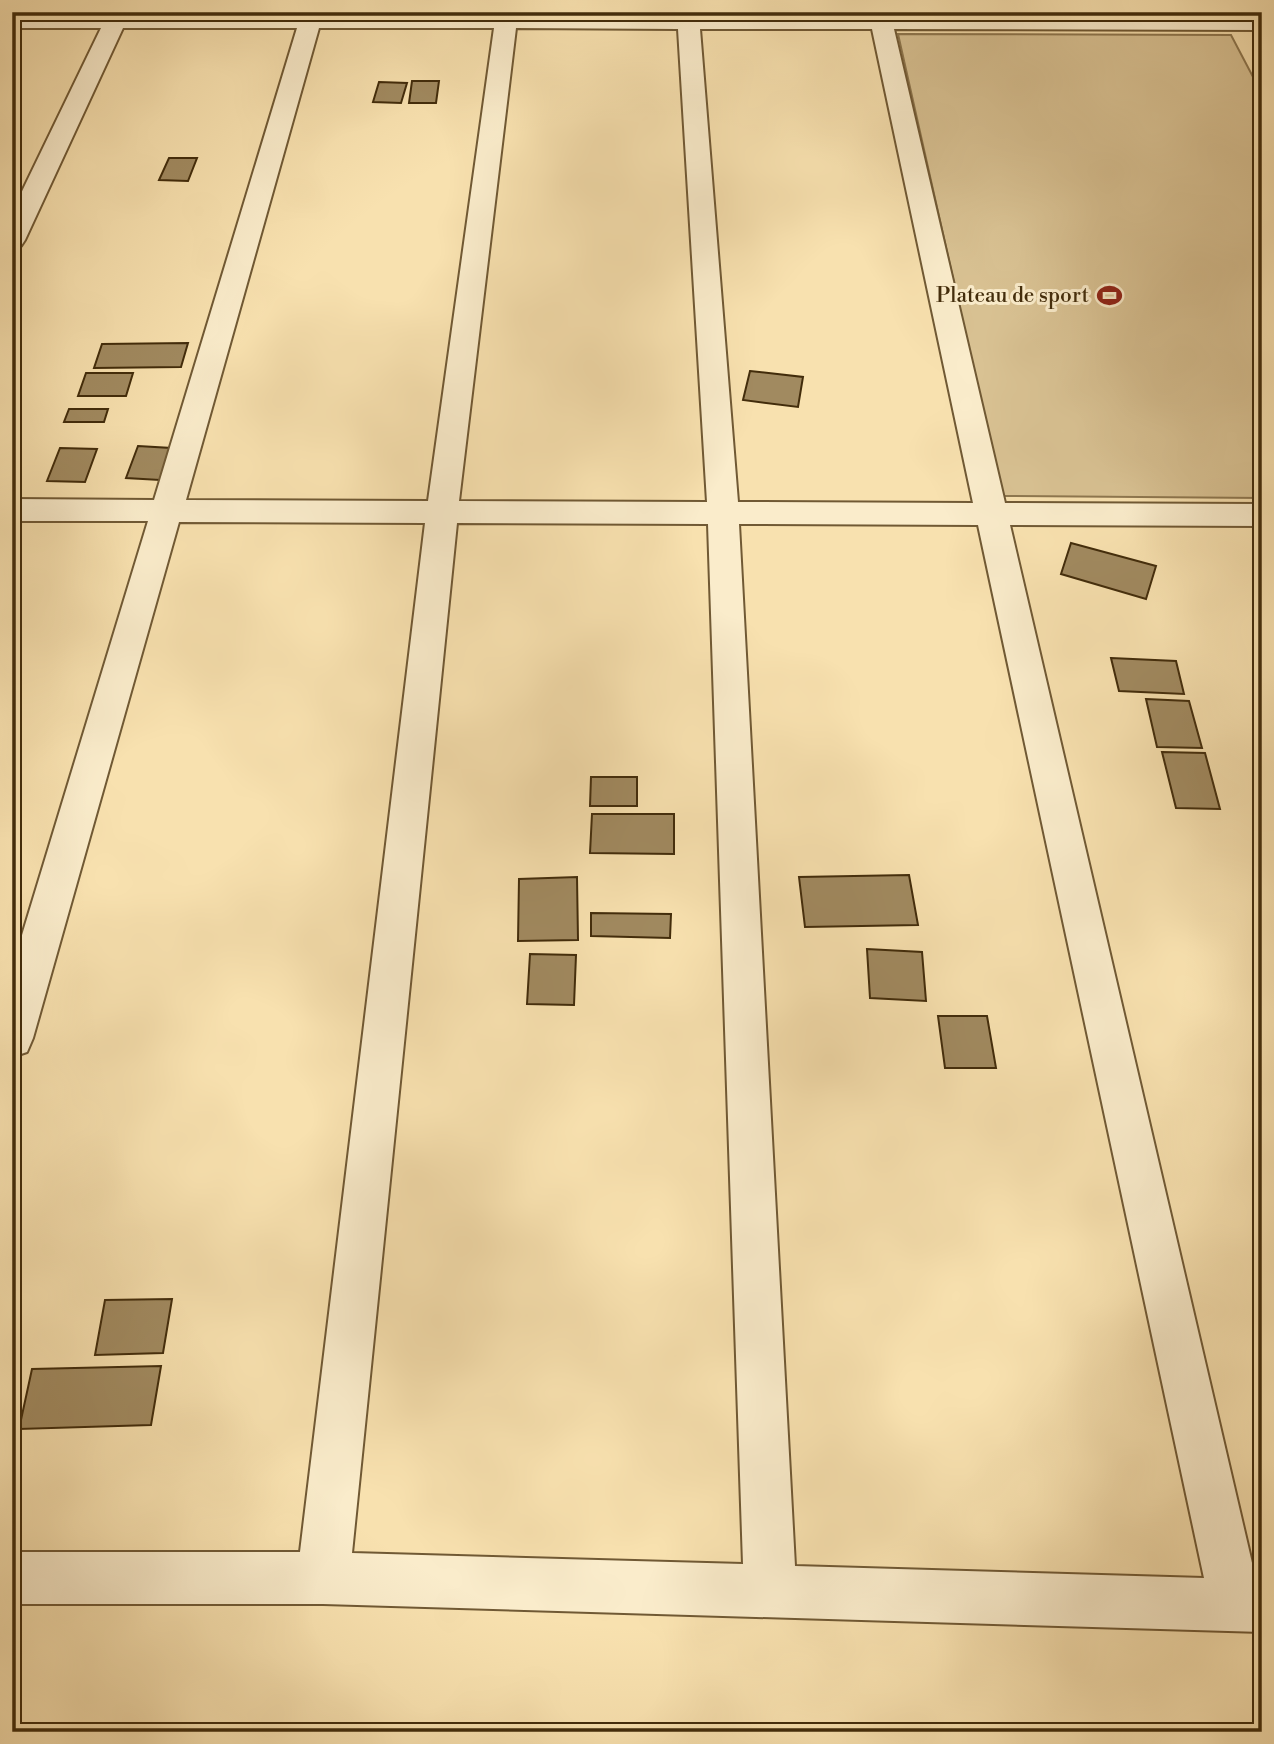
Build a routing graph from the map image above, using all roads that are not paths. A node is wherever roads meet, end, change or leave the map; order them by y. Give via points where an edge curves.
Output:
1 (118, 17) edge
2 (312, 17) edge
3 (507, 17) edge
4 (688, 17) edge
5 (880, 17) edge
6 (1072, 17) edge
7 (12, 21) edge
8 (1259, 21) edge
9 (12, 240) edge
10 (12, 510) edge
11 (166, 511) junction
12 (442, 511) junction
13 (723, 513) junction
14 (991, 514) junction
15 (1260, 520) edge
16 (12, 1038) edge
17 (12, 1578) edge
18 (323, 1578) junction
19 (770, 1593) junction
20 (1249, 1606) edge

1 - 2 street
1 - 7 street
1 - 9 street
2 - 3 street
2 - 11 street
3 - 4 street
3 - 12 street
4 - 5 street
4 - 13 street
5 - 6 street
5 - 14 street
6 - 8 street
10 - 11 street
11 - 12 street
11 - 16 street
12 - 13 street
12 - 18 street
13 - 14 street
13 - 19 street
14 - 15 street
14 - 20 street
17 - 18 street
18 - 19 street
19 - 20 street

